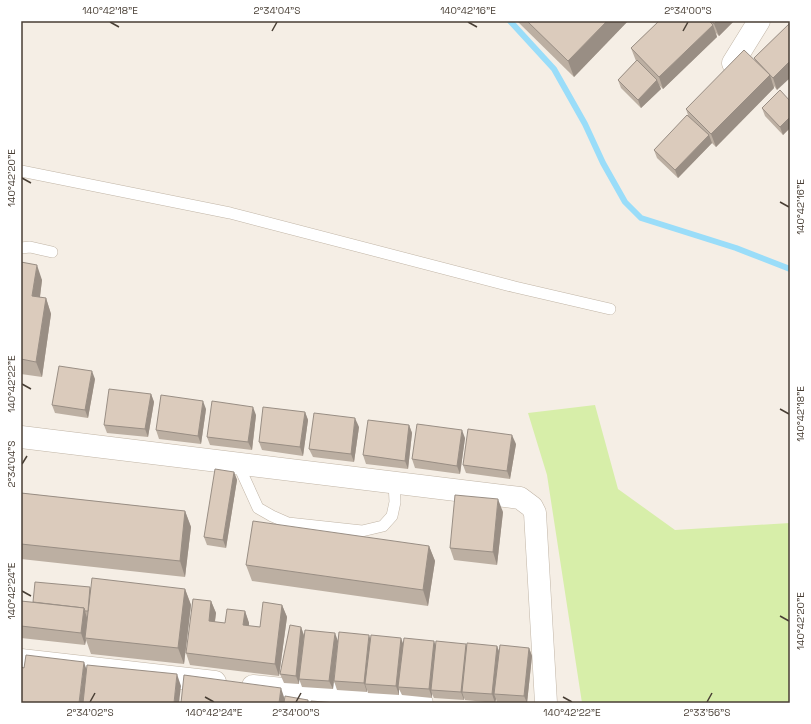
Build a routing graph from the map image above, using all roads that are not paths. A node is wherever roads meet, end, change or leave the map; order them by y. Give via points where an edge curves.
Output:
1 (759, 21) edge
2 (732, 63) edge
3 (21, 171) edge
4 (21, 248) edge
5 (52, 252) dead end
6 (610, 309) dead end
7 (21, 437) edge
8 (238, 464) junction
9 (394, 482) junction
10 (21, 660) edge
11 (422, 703) edge
12 (546, 703) edge

1 - 2 street
3 - 6 lane via 230,213
4 - 5 lane via 30,247
7 - 8 street
8 - 9 street
8 - 9 lane via 258,508 295,524 362,531 383,526 392,516 395,502
9 - 12 street via 520,498 532,507 535,513
10 - 11 street via 286,691

